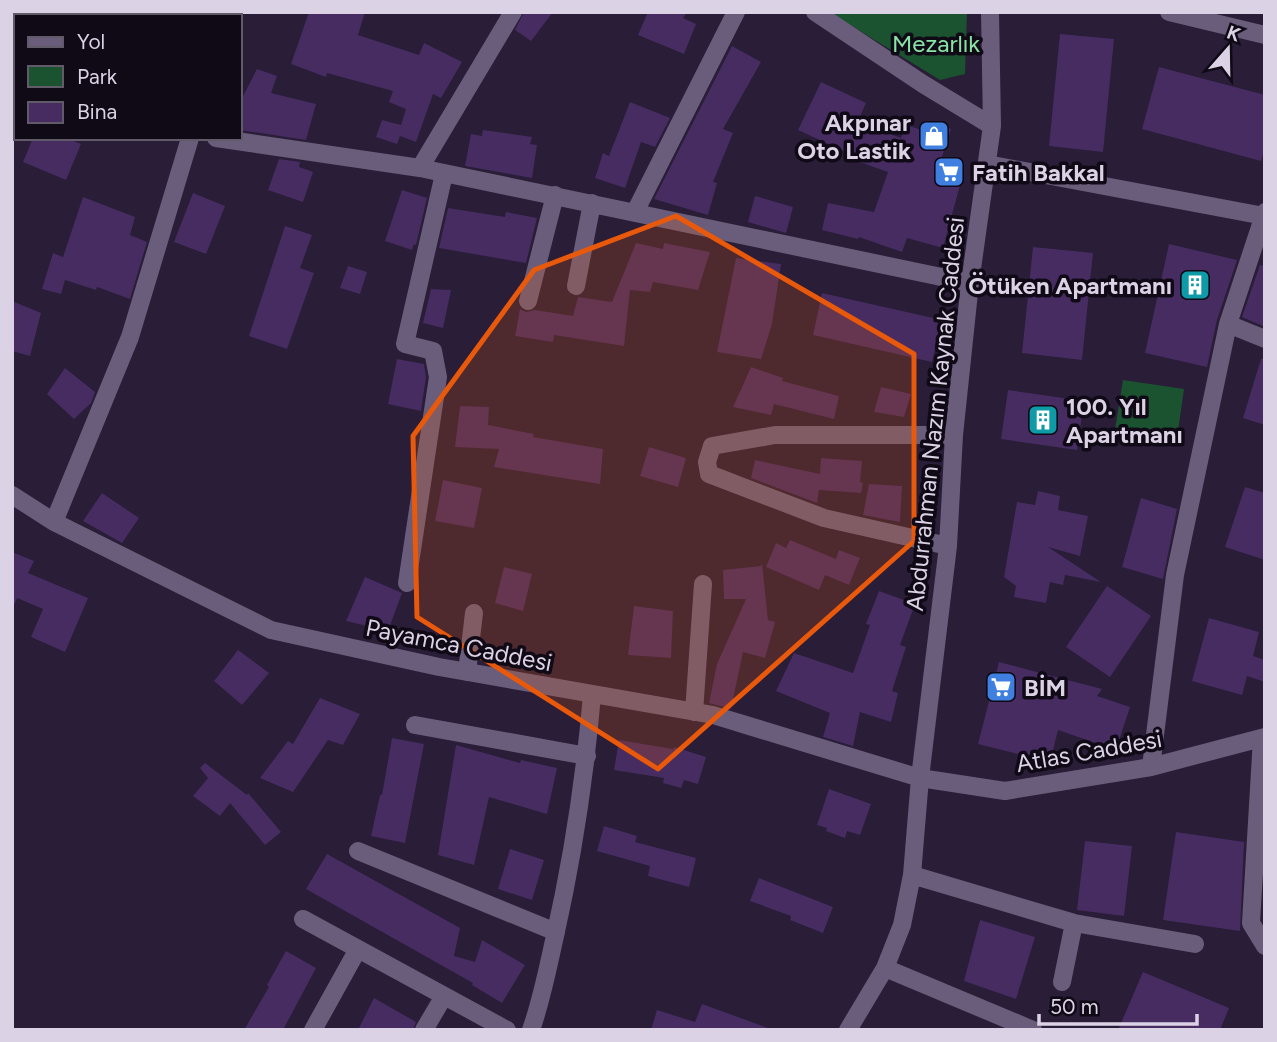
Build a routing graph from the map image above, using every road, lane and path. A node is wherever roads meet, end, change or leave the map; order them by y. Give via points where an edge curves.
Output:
1 (513, 12) edge
2 (736, 12) edge
3 (815, 12) edge
4 (990, 12) edge
5 (1169, 12) edge
6 (1265, 35) edge
7 (992, 126) junction
8 (189, 140) edge
9 (230, 140) edge
10 (987, 164) junction
11 (419, 168) junction
12 (444, 174) junction
13 (555, 195) junction
14 (592, 203) junction
15 (635, 212) junction
16 (1264, 214) edge
17 (970, 283) junction
18 (576, 286) dead end
19 (528, 301) dead end
20 (1228, 324) junction
21 (1265, 339) edge
22 (954, 435) junction
23 (12, 495) edge
24 (54, 522) junction
25 (948, 546) junction
26 (407, 583) dead end
27 (703, 584) dead end
28 (474, 613) dead end
29 (467, 672) junction
30 (592, 695) junction
31 (694, 712) junction
32 (415, 724) dead end
33 (1264, 737) edge
34 (586, 756) junction
35 (1152, 766) junction
36 (920, 778) junction
37 (358, 851) dead end
38 (912, 875) junction
39 (303, 919) dead end
40 (1074, 923) junction
41 (556, 932) junction
42 (1195, 944) dead end
43 (1265, 946) edge
44 (358, 949) junction
45 (885, 968) junction
46 (1062, 982) dead end
47 (444, 996) junction
48 (506, 1029) edge
49 (313, 1030) edge
50 (424, 1030) edge
51 (531, 1030) edge
52 (848, 1030) edge
53 (1033, 1030) edge

1 - 11 street
2 - 15 street
3 - 7 street
4 - 7 street, Abdurrahman Nazım Kaynak Caddesi
5 - 6 street
7 - 10 street, Abdurrahman Nazım Kaynak Caddesi
8 - 24 street via 130,337
9 - 11 street
10 - 16 street
10 - 17 street, Abdurrahman Nazım Kaynak Caddesi
11 - 12 street
12 - 13 street
12 - 26 street via 405,344 433,351 438,377
13 - 14 street
13 - 19 street
14 - 15 street
14 - 18 street
15 - 17 street
16 - 20 street
17 - 22 street, Abdurrahman Nazım Kaynak Caddesi
20 - 21 street
20 - 35 street via 1175,575
22 - 25 street, Abdurrahman Nazım Kaynak Caddesi
22 - 25 street via 775,435 712,446 707,462 709,474 824,518
23 - 24 street, Payamca Caddesi
24 - 29 street, Payamca Caddesi via 271,630
25 - 36 street, Abdurrahman Nazım Kaynak Caddesi
27 - 31 street
28 - 29 street
29 - 30 street, Payamca Caddesi
30 - 31 street, Payamca Caddesi
30 - 34 street
31 - 36 street, Payamca Caddesi
32 - 34 street
33 - 35 street, Atlas Caddesi
33 - 43 street via 1251,923
34 - 41 street
35 - 36 street, Atlas Caddesi via 1005,791
36 - 38 street, Abdurrahman Nazım Kaynak Caddesi
37 - 41 street
38 - 40 street
38 - 45 street, Abdurrahman Nazım Kaynak Caddesi
39 - 44 street
40 - 42 street
40 - 46 street
41 - 51 street
44 - 47 street
44 - 49 street
45 - 52 street, Abdurrahman Nazım Kaynak Caddesi
45 - 53 street
47 - 48 street
47 - 50 street

